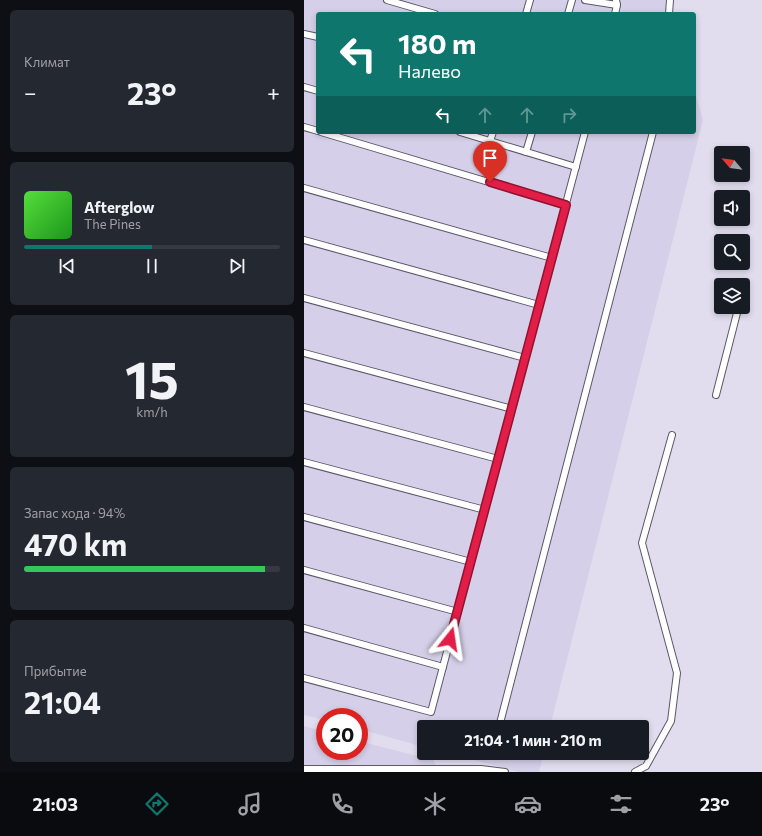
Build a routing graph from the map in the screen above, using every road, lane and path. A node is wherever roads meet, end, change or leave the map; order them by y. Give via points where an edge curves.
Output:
1 (387, 0) edge
2 (530, 0) edge
3 (572, 0) edge
4 (585, 0) edge
5 (670, 0) edge
6 (616, 3) edge
7 (428, 12) edge
8 (527, 12) edge
9 (569, 12) edge
10 (669, 12) edge
11 (304, 34) edge
12 (316, 37) edge
13 (304, 87) edge
14 (316, 90) edge
15 (304, 127) edge
16 (316, 130) edge
17 (328, 134) edge
18 (467, 134) edge
19 (492, 134) edge
20 (531, 134) edge
21 (584, 134) edge
22 (651, 134) edge
23 (490, 141) junction
24 (526, 152) junction
25 (576, 167) junction
26 (304, 188) edge
27 (566, 205) junction
28 (304, 240) edge
29 (552, 258) junction
30 (304, 298) edge
31 (539, 306) junction
32 (737, 314) edge
33 (304, 353) edge
34 (525, 358) junction
35 (716, 395) dead end
36 (304, 407) edge
37 (512, 409) junction
38 (672, 435) dead end
39 (498, 459) junction
40 (304, 462) edge
41 (485, 510) junction
42 (304, 518) edge
43 (471, 562) junction
44 (304, 570) edge
45 (458, 612) junction
46 (304, 628) edge
47 (443, 667) junction
48 (304, 678) edge
49 (501, 720) edge
50 (304, 769) edge
51 (505, 772) edge
52 (635, 772) edge

1 - 7 lane
2 - 8 lane
3 - 9 lane
4 - 6 lane
5 - 10 lane
11 - 12 lane
13 - 14 lane
15 - 16 lane
17 - 27 lane
18 - 23 lane
19 - 23 lane
20 - 24 lane
21 - 25 lane
22 - 49 lane
23 - 24 lane
24 - 25 lane
25 - 27 lane
26 - 29 lane
27 - 29 lane
28 - 31 lane
29 - 31 lane
30 - 34 lane
31 - 34 lane
32 - 35 lane
33 - 37 lane
34 - 37 lane
36 - 39 lane
37 - 39 lane
38 - 52 lane via 642,543 677,673 671,721 646,766
39 - 41 lane
40 - 41 lane
41 - 43 lane
42 - 43 lane
43 - 45 lane
44 - 45 lane
45 - 47 lane
46 - 47 lane
47 - 48 lane via 431,712
50 - 51 lane

